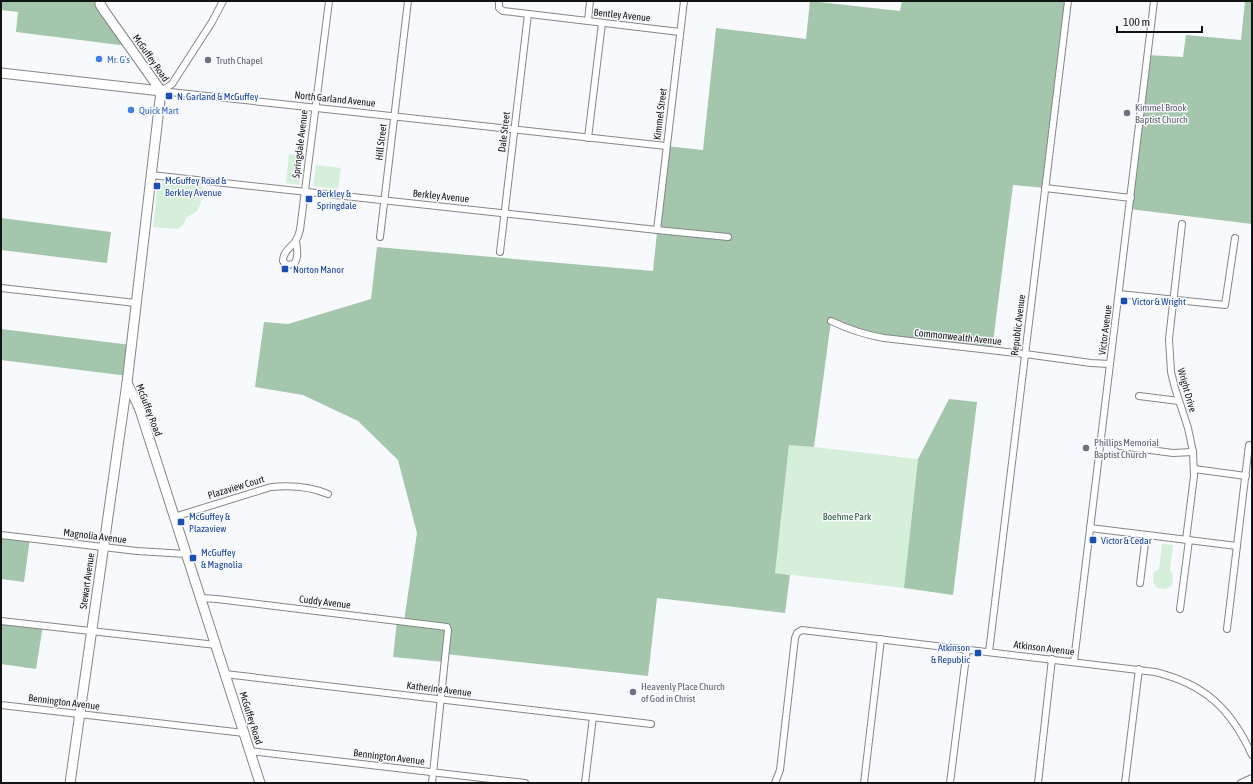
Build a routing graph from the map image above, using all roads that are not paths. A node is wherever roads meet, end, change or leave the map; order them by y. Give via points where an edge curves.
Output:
1 (100, 1) edge
2 (223, 1) edge
3 (329, 1) edge
4 (408, 1) edge
5 (499, 1) edge
6 (590, 1) edge
7 (684, 1) edge
8 (1068, 1) edge
9 (1154, 1) edge
10 (528, 14) junction
11 (588, 21) junction
12 (602, 23) junction
13 (680, 32) junction
14 (1, 73) edge
15 (161, 92) junction
16 (315, 108) junction
17 (394, 116) junction
18 (514, 130) junction
19 (588, 138) junction
20 (666, 146) junction
21 (151, 175) junction
22 (1045, 188) junction
23 (305, 191) junction
24 (1131, 198) junction
25 (384, 200) junction
26 (505, 213) junction
27 (1182, 224) dead end
28 (657, 230) junction
29 (380, 237) dead end
30 (728, 237) dead end
31 (1235, 238) dead end
32 (296, 241) dead end
33 (500, 252) dead end
34 (1, 288) edge
35 (1119, 294) junction
36 (1173, 300) junction
37 (136, 303) junction
38 (831, 321) dead end
39 (1024, 354) junction
40 (1110, 364) junction
41 (127, 383) junction
42 (1139, 396) dead end
43 (1179, 401) junction
44 (1249, 445) dead end
45 (1120, 446) dead end
46 (1193, 452) junction
47 (1194, 469) junction
48 (1246, 476) junction
49 (328, 494) dead end
50 (174, 517) junction
51 (1090, 528) junction
52 (1, 535) edge
53 (1146, 535) junction
54 (1188, 540) junction
55 (103, 546) junction
56 (1237, 546) junction
57 (186, 554) junction
58 (1140, 583) dead end
59 (201, 598) junction
60 (1180, 609) dead end
61 (1, 620) edge
62 (1227, 629) dead end
63 (91, 631) junction
64 (881, 639) junction
65 (216, 646) junction
66 (967, 649) junction
67 (989, 652) junction
68 (1052, 659) junction
69 (1074, 662) junction
70 (1139, 669) junction
71 (225, 674) junction
72 (441, 700) junction
73 (1, 705) edge
74 (79, 714) junction
75 (593, 717) junction
76 (651, 724) dead end
77 (244, 734) junction
78 (250, 751) junction
79 (1252, 755) edge
80 (433, 772) junction
81 (1252, 778) edge
82 (70, 783) edge
83 (260, 783) edge
84 (432, 783) edge
85 (525, 783) edge
86 (585, 783) edge
87 (775, 783) edge
88 (864, 783) edge
89 (950, 783) edge
90 (1038, 783) edge
91 (1125, 783) edge
92 (1241, 783) edge

1 - 15 street, McGuffey Road
2 - 15 street via 172,84
3 - 16 street, Springdale Avenue
4 - 17 street, Hill Street
5 - 10 street, Bentley Avenue via 499,8 502,11
6 - 11 street
7 - 13 street, Kimmel Street
8 - 22 street, Republic Avenue
9 - 24 street, Victor Avenue
10 - 11 street, Bentley Avenue
10 - 18 street, Dale Street
11 - 12 street, Bentley Avenue
12 - 13 street, Bentley Avenue
12 - 19 street
13 - 20 street, Kimmel Street
14 - 15 street, North Garland Avenue
15 - 16 street, North Garland Avenue
15 - 21 street, McGuffey Road
16 - 17 street, North Garland Avenue
16 - 23 street, Springdale Avenue
17 - 18 street, North Garland Avenue
17 - 25 street, Hill Street
18 - 19 street, North Garland Avenue
18 - 26 street, Dale Street
19 - 20 street, North Garland Avenue
20 - 28 street, Kimmel Street
21 - 23 street, Berkley Avenue
21 - 37 street, McGuffey Road
22 - 24 street
22 - 39 street, Republic Avenue
23 - 25 street, Berkley Avenue
23 - 32 street, Springdale Avenue
24 - 35 street, Victor Avenue
25 - 26 street, Berkley Avenue
25 - 29 street, Hill Street
26 - 28 street, Berkley Avenue
26 - 33 street, Dale Street
27 - 36 street, Wright Drive
28 - 30 street, Berkley Avenue
31 - 36 street via 1225,305
34 - 37 street
35 - 36 street
35 - 40 street, Victor Avenue
36 - 43 street, Wright Drive via 1169,356
37 - 41 street, McGuffey Road
38 - 39 street, Commonwealth Avenue via 854,331 879,337
39 - 40 street, Commonwealth Avenue
39 - 67 street, Republic Avenue
40 - 51 street, Victor Avenue
41 - 50 street, McGuffey Road via 140,410
41 - 55 street, Stewart Avenue
42 - 43 street
43 - 46 street, Wright Drive
44 - 48 street
45 - 46 street via 1173,453
46 - 47 street, Wright Drive
47 - 48 street
47 - 54 street, Wright Drive
48 - 56 street
49 - 50 street, Plazaview Court via 298,486 271,487
50 - 57 street, McGuffey Road
51 - 53 street
51 - 69 street, Victor Avenue
52 - 55 street, Magnolia Avenue
53 - 54 street
53 - 58 street
54 - 56 street
54 - 60 street, Wright Drive
55 - 57 street, Magnolia Avenue
55 - 63 street, Stewart Avenue
56 - 62 street
57 - 59 street, McGuffey Road
59 - 65 street, McGuffey Road
59 - 72 street, Cuddy Avenue via 447,627
61 - 63 street
63 - 65 street
63 - 74 street, Stewart Avenue
64 - 66 street, Atkinson Avenue
64 - 87 street, Atkinson Avenue via 798,631 795,638 780,770
64 - 88 street
65 - 71 street, McGuffey Road
66 - 67 street, Atkinson Avenue
66 - 89 street
67 - 68 street, Atkinson Avenue
68 - 69 street, Atkinson Avenue
68 - 90 street
69 - 70 street, Atkinson Avenue
70 - 79 street, Atkinson Avenue via 1189,683 1212,699 1230,717 1244,737
70 - 91 street
71 - 72 street, Katherine Avenue
71 - 77 street, McGuffey Road
72 - 75 street, Katherine Avenue
72 - 80 street
73 - 74 street, Bennington Avenue
74 - 77 street, Bennington Avenue
74 - 82 street, Stewart Avenue
75 - 76 street, Katherine Avenue
75 - 86 street
77 - 78 street, McGuffey Road
78 - 80 street, Bennington Avenue
78 - 83 street, McGuffey Road
80 - 84 street
80 - 85 street, Bennington Avenue
81 - 92 street

